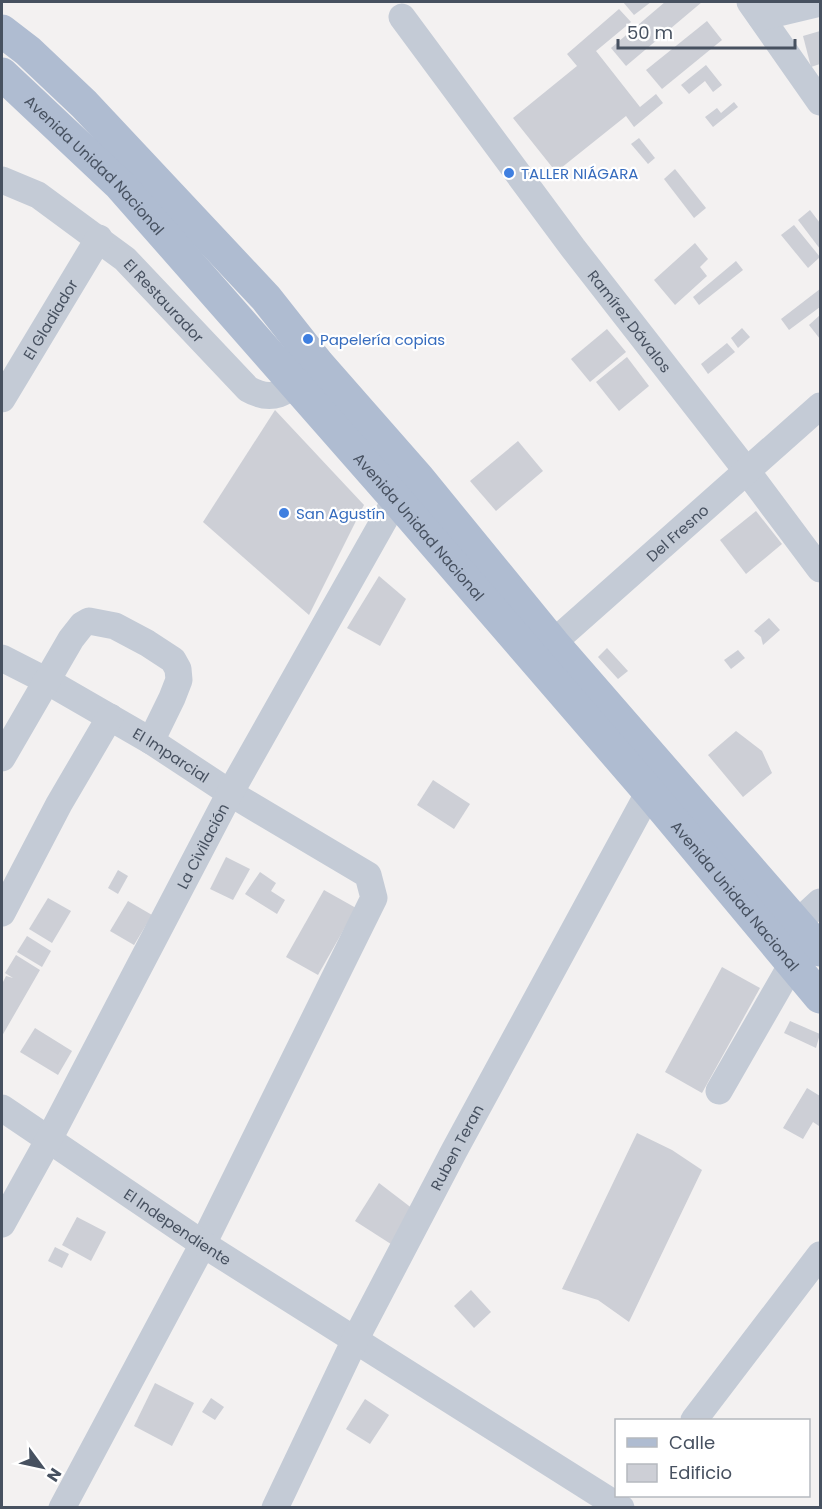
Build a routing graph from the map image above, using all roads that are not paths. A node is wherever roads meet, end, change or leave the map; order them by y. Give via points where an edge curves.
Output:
1 (820, 3) edge
2 (756, 9) edge
3 (402, 16) dead end
4 (2, 31) edge
5 (2, 74) edge
6 (820, 102) edge
7 (2, 180) edge
8 (99, 238) junction
9 (307, 374) junction
10 (2, 399) edge
11 (820, 406) edge
12 (746, 470) junction
13 (408, 489) junction
14 (820, 569) edge
15 (544, 651) junction
16 (2, 658) edge
17 (47, 681) junction
18 (110, 717) junction
19 (151, 741) junction
20 (2, 758) edge
21 (649, 792) junction
22 (230, 793) junction
23 (2, 913) edge
24 (801, 936) edge
25 (820, 997) edge
26 (719, 1091) dead end
27 (2, 1108) edge
28 (48, 1141) junction
29 (2, 1224) edge
30 (203, 1245) junction
31 (820, 1255) edge
32 (355, 1340) junction
33 (695, 1419) edge
34 (62, 1508) edge
35 (275, 1508) edge
36 (621, 1508) edge

1 - 2 street
2 - 6 street
3 - 12 street, Ramírez Dávalos via 573,248
4 - 9 main road, Avenida Unidad Nacional via 84,104 266,298
5 - 9 main road, Avenida Unidad Nacional via 120,185
7 - 8 street, El Restaurador via 38,195
8 - 9 street, El Restaurador via 125,259 248,389 258,395 280,395
8 - 10 street, El Gladiador
9 - 13 main road, Avenida Unidad Nacional
11 - 12 street, Del Fresno
12 - 14 street, Ramírez Dávalos
12 - 15 street, Del Fresno
13 - 15 main road, Avenida Unidad Nacional
13 - 22 street, La Civilación
15 - 21 main road, Avenida Unidad Nacional
15 - 24 main road, Avenida Unidad Nacional
16 - 17 street, El Imparcial
17 - 18 street, El Imparcial
17 - 19 street via 71,639 89,621 115,626 147,643 173,660 178,669 172,698
17 - 20 street
18 - 19 street, El Imparcial
18 - 23 street
19 - 22 street, El Imparcial
21 - 24 main road, Avenida Unidad Nacional
21 - 32 street, Ruben Teran
22 - 28 street, La Civilación
22 - 30 street, El Imparcial via 368,875 374,898
24 - 25 main road, Avenida Unidad Nacional
24 - 26 street
27 - 28 street, El Independiente
28 - 29 street, La Civilación
28 - 30 street, El Independiente
30 - 32 street, El Independiente
30 - 34 street
31 - 33 street
32 - 35 street, Ruben Teran
32 - 36 street, El Independiente

